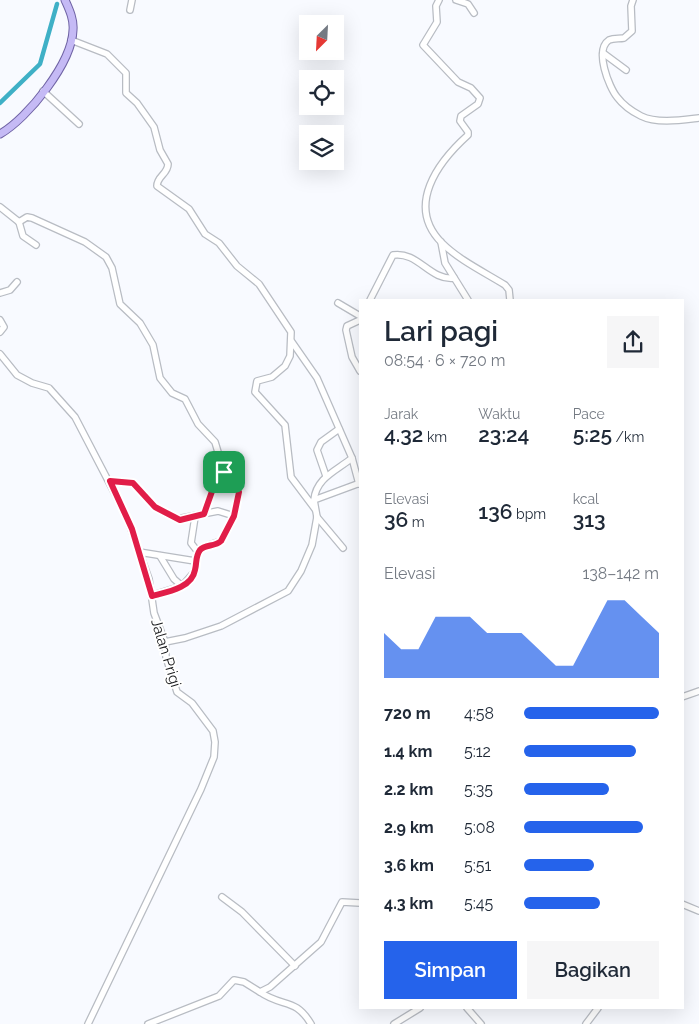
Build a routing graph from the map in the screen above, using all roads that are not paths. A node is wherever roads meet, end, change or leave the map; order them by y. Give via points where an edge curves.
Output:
1 (65, 0) edge
2 (132, 0) edge
3 (439, 0) edge
4 (456, 0) edge
5 (633, 0) edge
6 (469, 2) edge
7 (130, 10) dead end
8 (474, 13) dead end
9 (71, 40) junction
10 (603, 53) junction
11 (626, 70) dead end
12 (43, 91) junction
13 (699, 118) edge
14 (79, 124) dead end
15 (0, 134) edge
16 (1, 209) edge
17 (19, 222) junction
18 (441, 242) junction
19 (36, 245) dead end
20 (454, 278) junction
21 (17, 282) dead end
22 (0, 293) edge
23 (371, 299) edge
24 (467, 299) edge
25 (510, 299) edge
26 (338, 303) dead end
27 (359, 315) edge
28 (0, 320) edge
29 (359, 320) edge
30 (0, 332) edge
31 (292, 342) junction
32 (0, 354) edge
33 (359, 369) edge
34 (339, 429) junction
35 (352, 458) junction
36 (224, 472) junction
37 (326, 476) junction
38 (110, 481) junction
39 (359, 481) edge
40 (359, 484) edge
41 (314, 500) junction
42 (315, 509) junction
43 (204, 514) junction
44 (234, 516) junction
45 (195, 517) junction
46 (317, 517) junction
47 (343, 548) dead end
48 (140, 552) junction
49 (198, 552) junction
50 (160, 556) junction
51 (195, 561) junction
52 (182, 586) junction
53 (152, 596) junction
54 (165, 642) junction
55 (699, 690) edge
56 (684, 696) edge
57 (222, 897) dead end
58 (359, 903) edge
59 (684, 905) edge
60 (699, 911) edge
61 (295, 966) junction
62 (260, 992) junction
63 (418, 1009) edge
64 (468, 1009) edge
65 (597, 1009) edge
66 (88, 1024) edge
67 (148, 1024) edge
68 (311, 1024) edge
69 (394, 1024) edge
70 (482, 1024) edge
71 (586, 1024) edge

1 - 9 main road via 72,20
2 - 7 street
3 - 18 street via 437,22 423,45 458,82 471,88 480,98 479,103 460,119 468,136 446,155 427,192 426,214
4 - 6 street
5 - 10 street via 632,31 624,38 610,40
6 - 8 street
9 - 12 main road via 64,63
9 - 31 street via 107,54 126,72 126,93 154,127 160,150 168,164 157,186 189,209 205,234 259,284 291,332
10 - 11 street
10 - 13 street via 610,86 630,109 648,118
12 - 14 street
12 - 15 main road via 22,118
16 - 17 street
17 - 19 street via 23,236
17 - 36 street via 32,218 94,246 106,257 112,268 120,304 140,323 153,345 160,378 172,393 184,399 198,424 215,442
18 - 20 street via 445,264
18 - 25 street via 505,285
20 - 23 street via 442,279 410,257 393,255
20 - 24 street
21 - 22 street via 10,290
26 - 27 street
28 - 30 street via 4,327
29 - 33 street via 347,326 346,330 352,357
31 - 34 street via 318,378
31 - 42 street via 285,366 272,377 257,381 255,392 285,425 291,477
32 - 38 street, Jalan Prigi via 17,375 54,393 75,417
34 - 35 street
34 - 37 street via 321,442 317,450
35 - 37 street
35 - 39 street
36 - 43 street via 216,480
36 - 44 street via 239,492
37 - 41 street via 317,487
38 - 45 street via 133,483 155,507 177,519
38 - 48 street, Jalan Prigi
40 - 41 street
41 - 42 street
42 - 46 street
43 - 44 street via 218,511
43 - 45 street
44 - 49 street via 218,544 203,547
45 - 49 street via 191,543
46 - 47 street
46 - 54 street via 307,558 288,591 221,626
48 - 50 street
48 - 53 street, Jalan Prigi
49 - 51 street
50 - 51 street
50 - 52 street
51 - 52 street via 193,575
52 - 53 street
53 - 54 street, Jalan Prigi via 154,613
54 - 66 street, Jalan Prigi via 166,657 177,692 192,703 213,731 214,757
55 - 56 street
57 - 61 street via 242,912
58 - 61 street via 342,902 321,942
59 - 60 street
61 - 62 street via 274,985
62 - 67 street via 234,980 220,996
62 - 68 street via 271,999 297,1006
63 - 69 street
64 - 70 street
65 - 71 street

